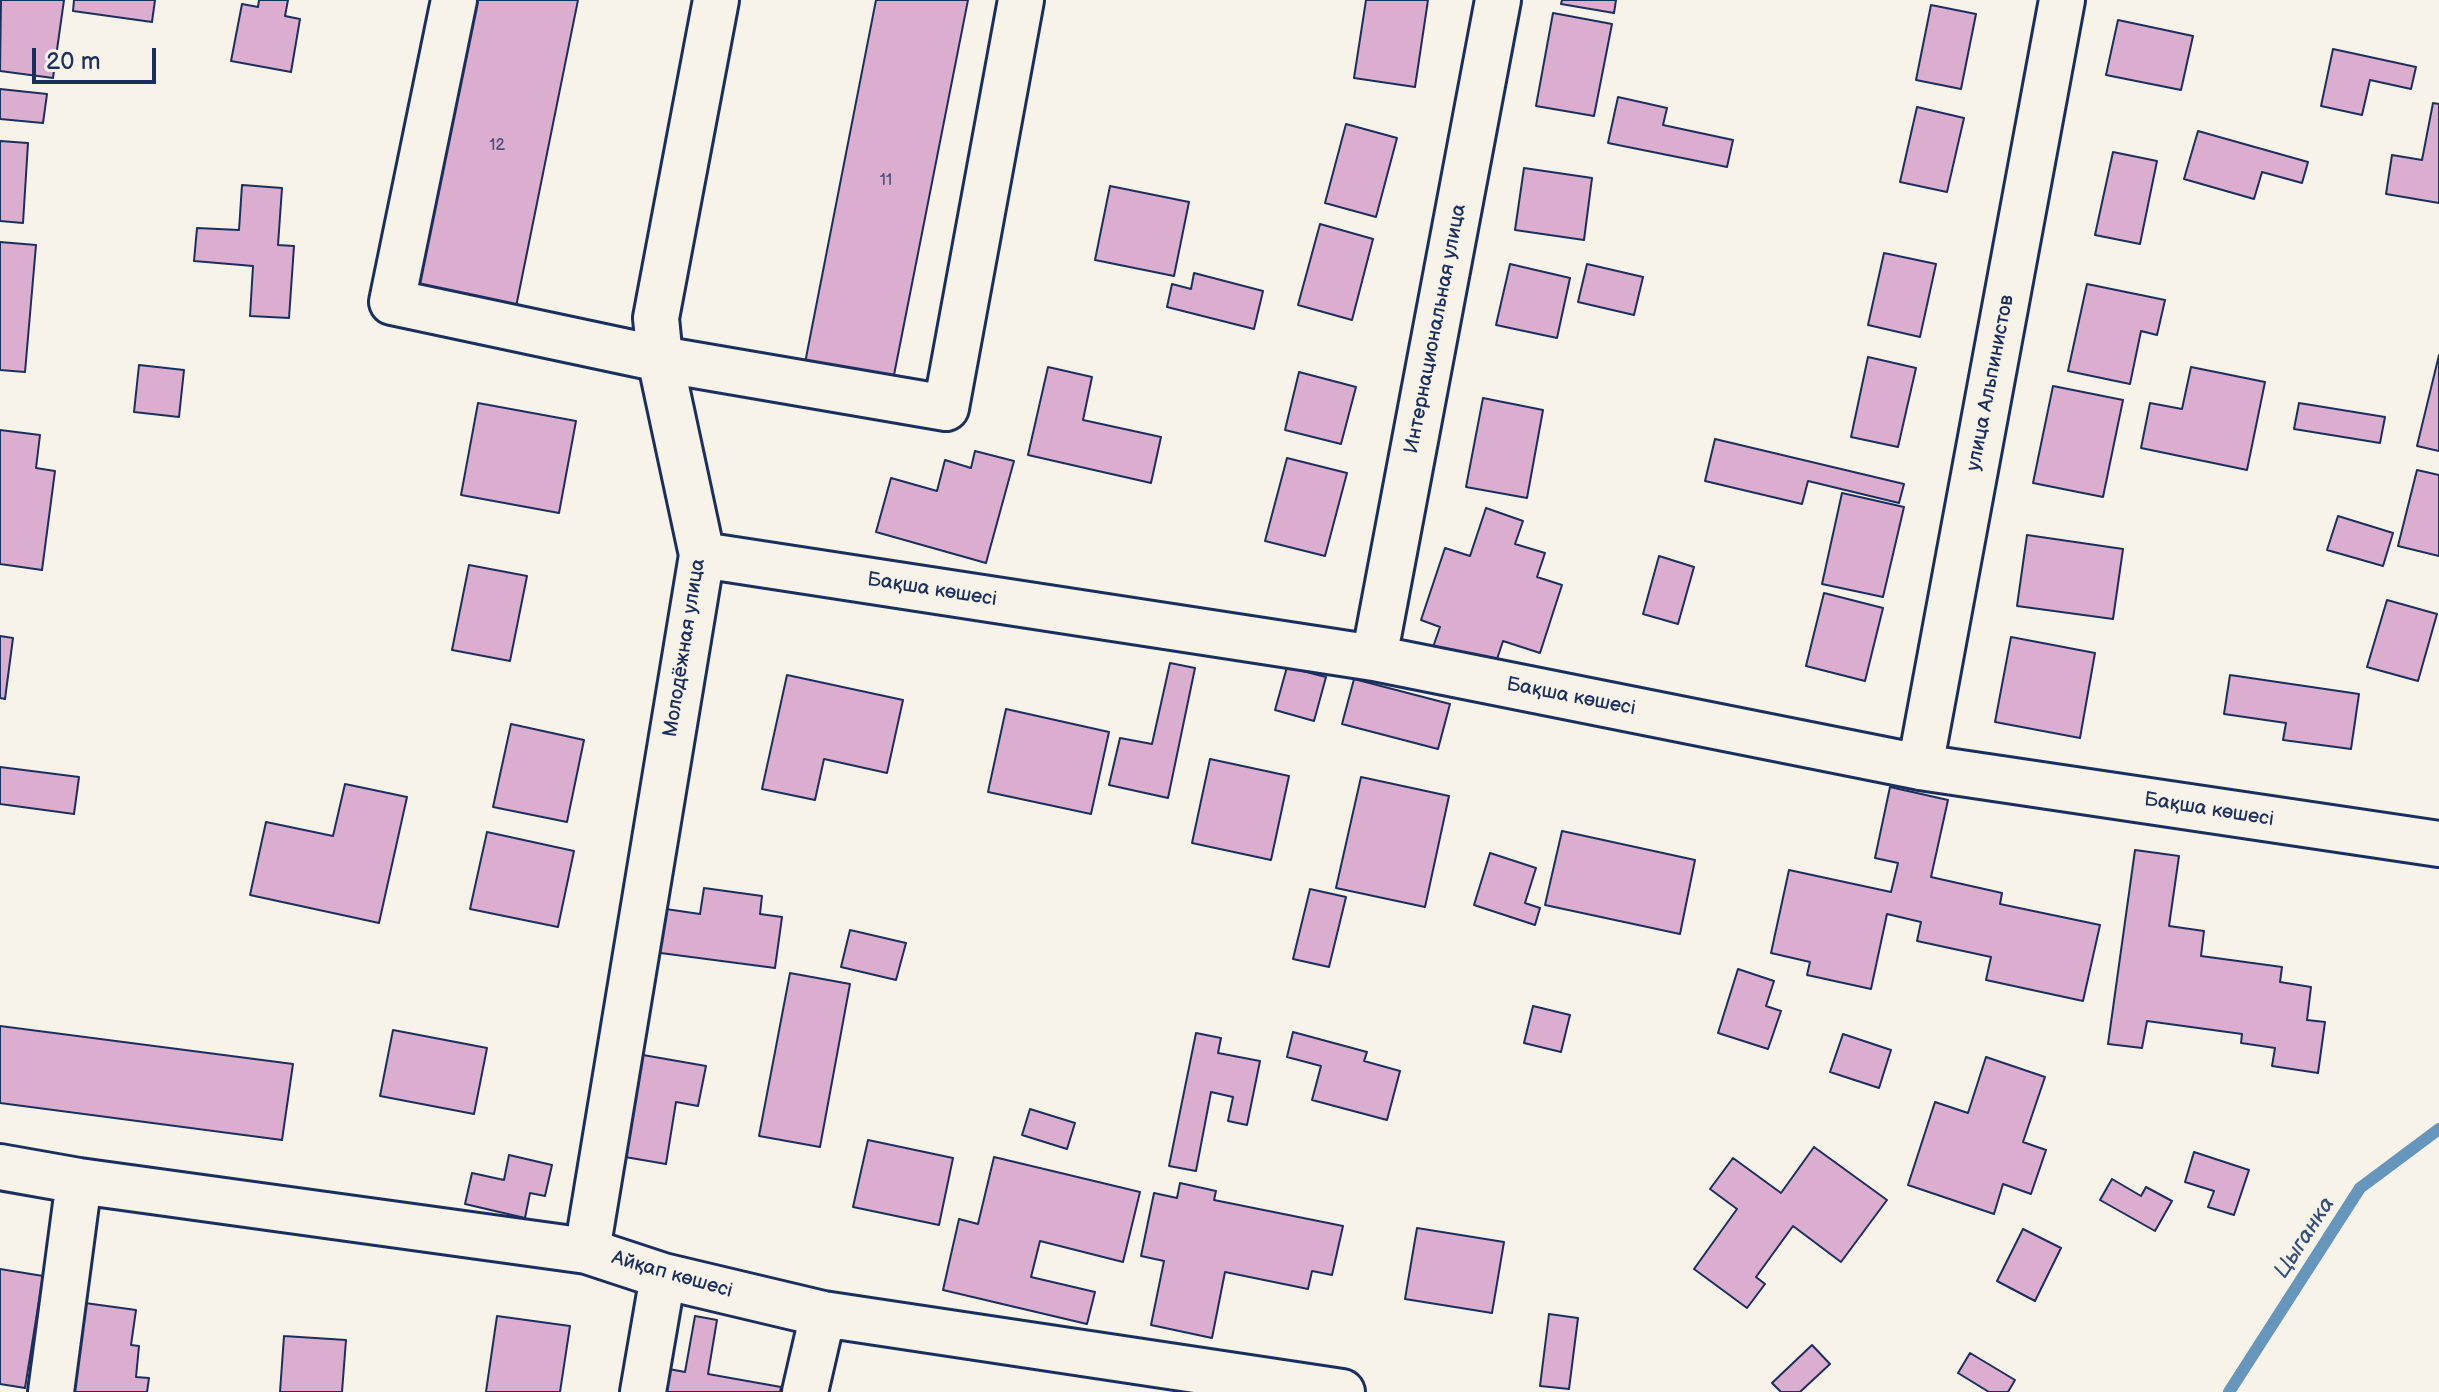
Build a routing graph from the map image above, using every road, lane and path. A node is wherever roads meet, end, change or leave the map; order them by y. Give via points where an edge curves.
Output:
1 (454, 0) edge
2 (716, 0) edge
3 (1021, 0) edge
4 (1498, 0) edge
5 (2062, 0) edge
6 (660, 359) junction
7 (702, 555) junction
8 (1374, 658) junction
9 (1920, 767) junction
10 (2439, 844) edge
11 (0, 1167) edge
12 (79, 1181) junction
13 (587, 1251) junction
14 (663, 1276) junction
15 (823, 1314) junction
16 (1083, 1374) edge
17 (51, 1392) edge
18 (643, 1392) edge
19 (805, 1392) edge
20 (1342, 1392) edge

1 - 6 street via 392,302
2 - 6 street, Молодёжная улица via 656,318
3 - 6 street via 946,408
4 - 8 street, Интернациональная улица
5 - 9 street, улица Альпинистов
6 - 7 street, Молодёжная улица
7 - 8 street, Бақша көшесі
7 - 13 street, Молодёжная улица
8 - 9 street, Бақша көшесі
9 - 10 street, Бақша көшесі
11 - 12 street, Айқап көшесі
12 - 13 street, Айқап көшесі
12 - 17 street
13 - 14 street, Айқап көшесі
14 - 15 street, Айқап көшесі
14 - 18 street
15 - 16 street, Айқап көшесі
15 - 19 street
16 - 20 street, Айқап көшесі

